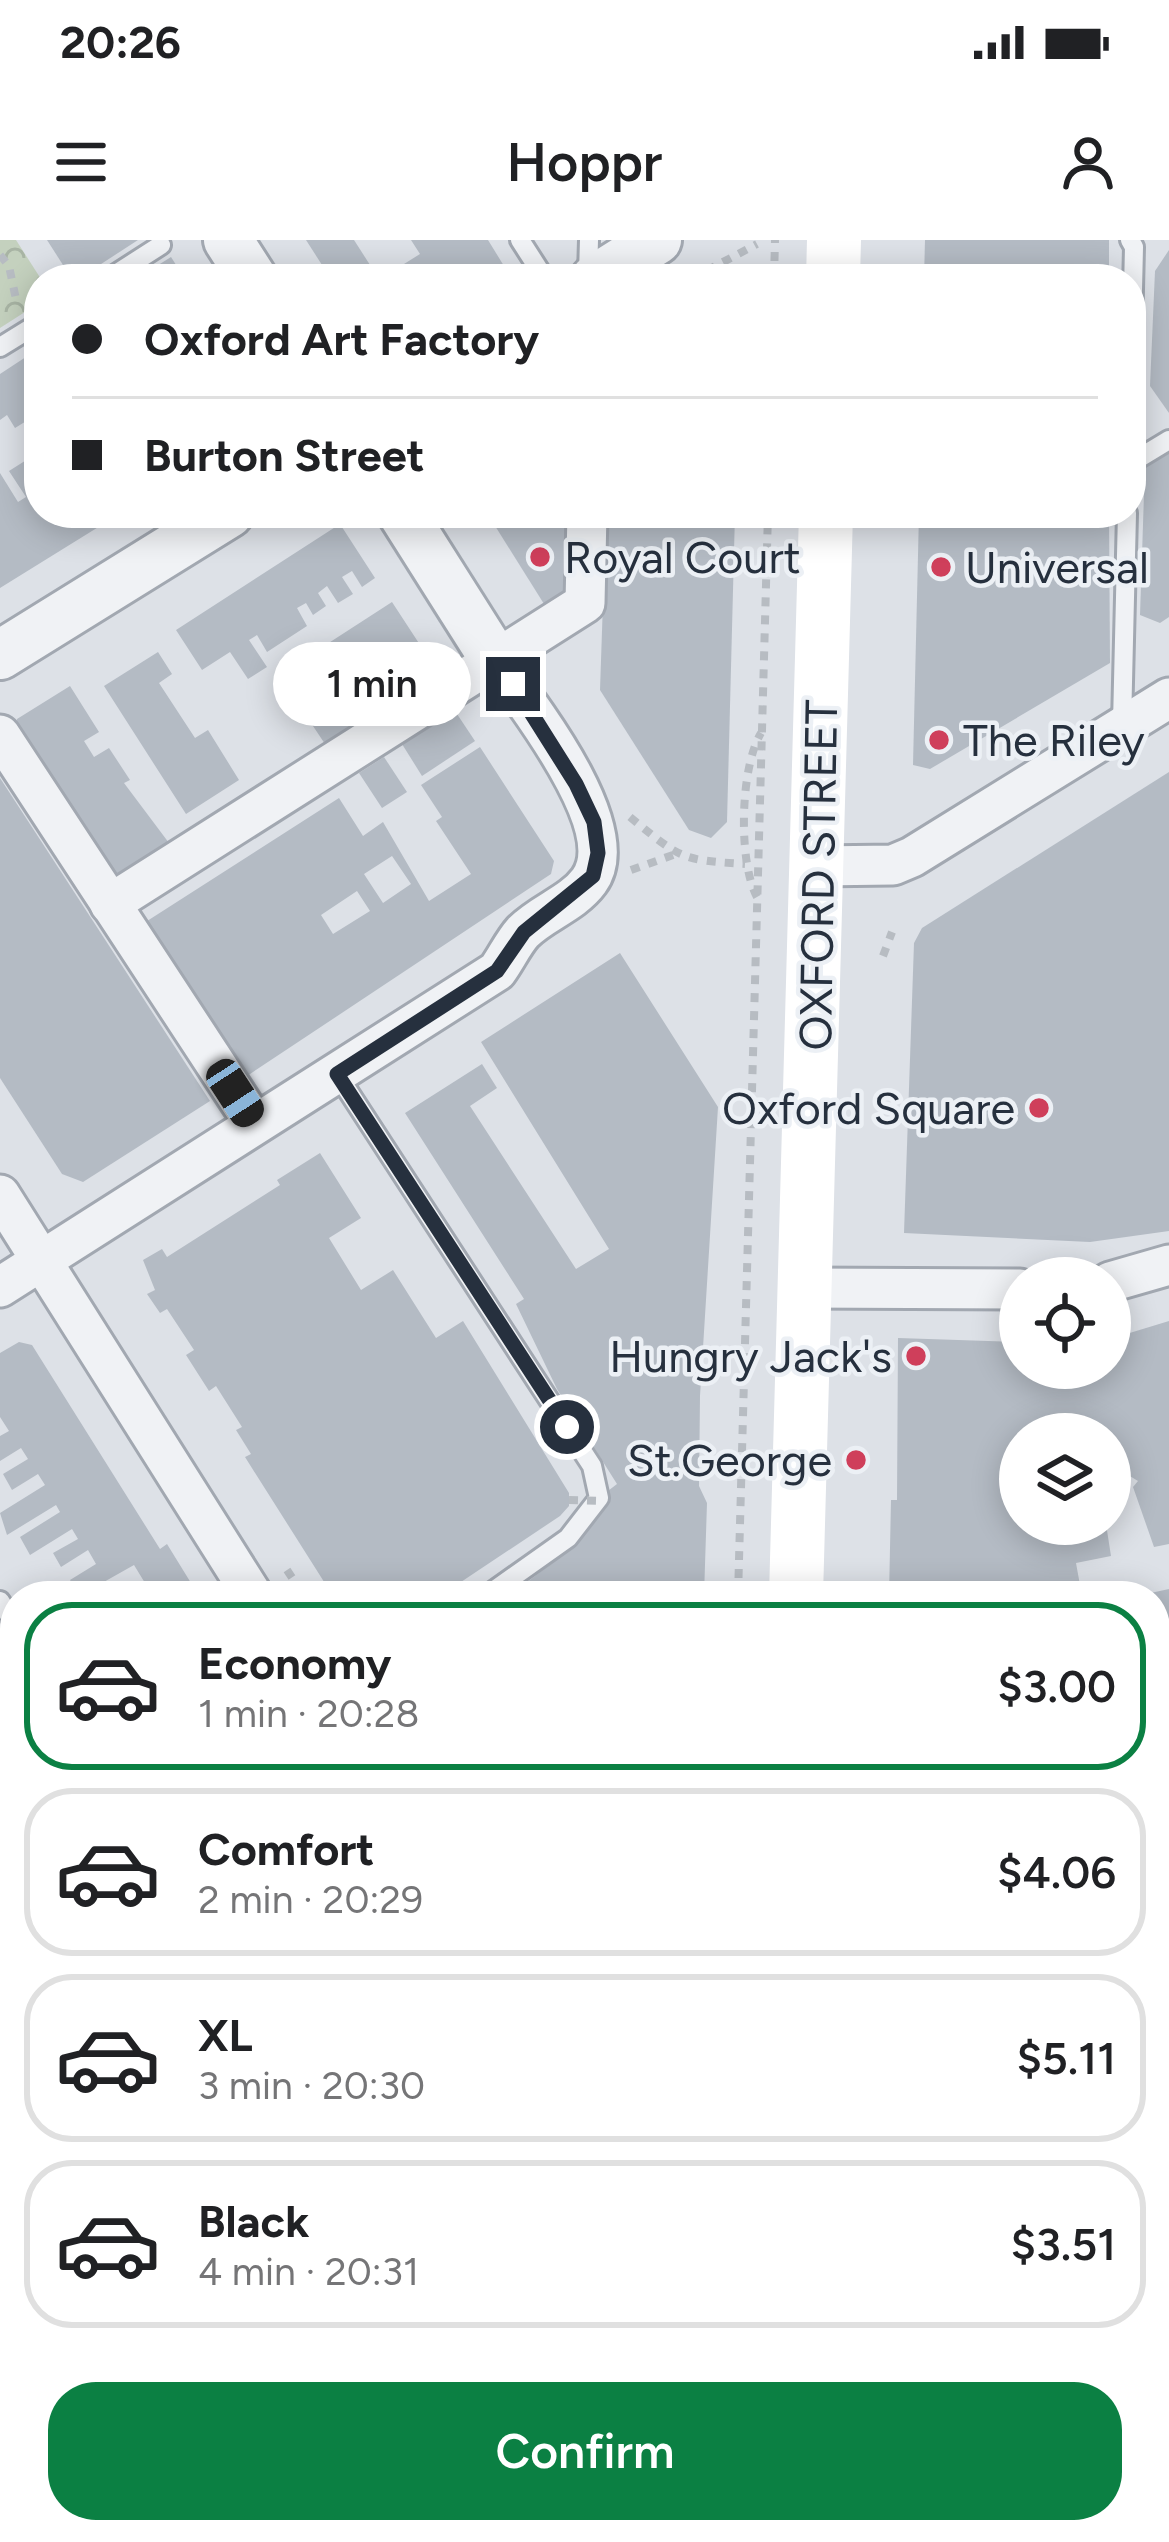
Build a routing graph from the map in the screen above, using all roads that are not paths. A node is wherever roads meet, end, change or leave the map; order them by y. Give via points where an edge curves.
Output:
1 (657, 240) edge
2 (161, 245) dead end
3 (131, 264) edge
4 (617, 264) edge
5 (205, 528) edge
6 (412, 528) edge
7 (586, 528) edge
8 (826, 528) edge
9 (1127, 528) edge
10 (0, 655) edge
11 (495, 659) junction
12 (1169, 698) edge
13 (1122, 729) junction
14 (0, 735) edge
15 (818, 866) junction
16 (110, 904) junction
17 (337, 1074) junction
18 (255, 1124) junction
19 (0, 1195) edge
20 (41, 1262) junction
21 (1169, 1265) edge
22 (1131, 1276) edge
23 (0, 1287) edge
24 (804, 1288) junction
25 (999, 1289) edge
26 (243, 1581) edge
27 (507, 1581) edge
28 (796, 1581) edge

1 - 4 street
2 - 3 lane
5 - 10 street
6 - 11 street
7 - 11 street via 586,603
8 - 15 main road, OXFORD STREET
9 - 13 lane
11 - 16 street
11 - 17 street via 594,822 593,876 524,932 497,971
12 - 13 street
13 - 15 street via 912,856 892,865
14 - 16 street
15 - 24 main road, OXFORD STREET
16 - 18 street
17 - 18 street
17 - 27 lane via 592,1466 599,1498 568,1538
18 - 20 street
19 - 20 street
20 - 23 street
20 - 26 street
21 - 22 street
24 - 25 street
24 - 28 main road, OXFORD STREET

